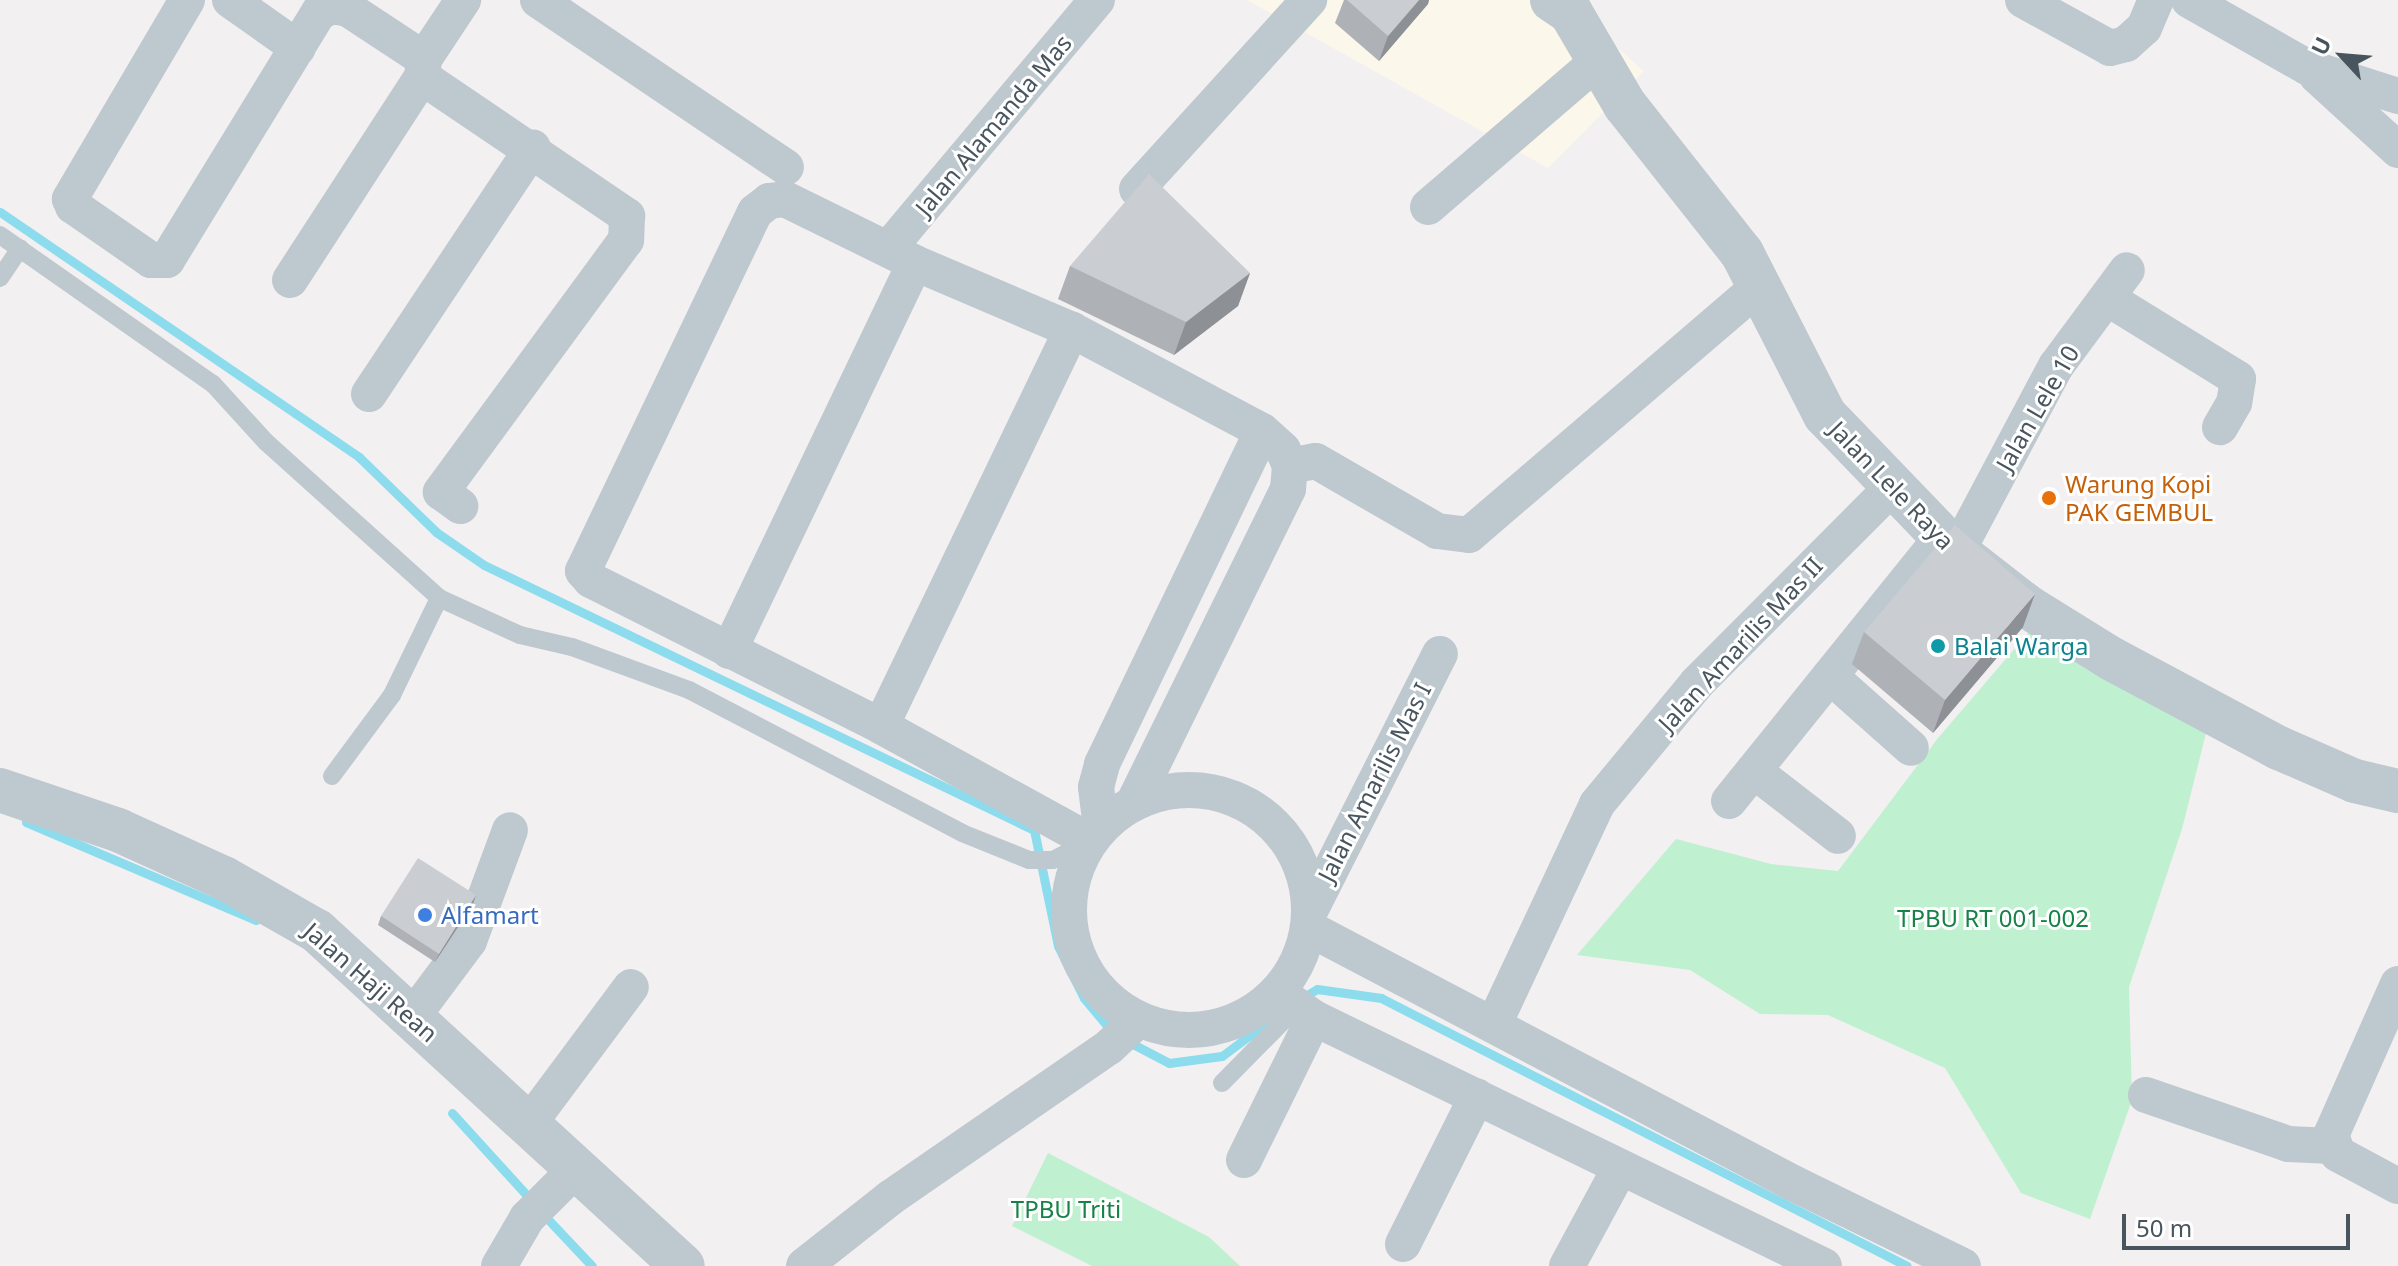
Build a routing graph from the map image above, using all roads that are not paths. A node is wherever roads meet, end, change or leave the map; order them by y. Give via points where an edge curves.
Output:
1 (187, 0) edge
2 (230, 0) edge
3 (463, 0) edge
4 (538, 0) edge
5 (1097, 0) edge
6 (1309, 0) edge
7 (2023, 0) edge
8 (2156, 0) edge
9 (2189, 0) edge
10 (1567, 4) edge
11 (298, 48) junction
12 (1599, 60) junction
13 (2307, 67) junction
14 (423, 68) junction
15 (2398, 96) edge
16 (533, 147) junction
17 (2398, 150) edge
18 (786, 167) dead end
19 (1137, 189) edge
20 (1428, 207) dead end
21 (0, 235) edge
22 (20, 248) junction
23 (902, 256) junction
24 (0, 278) edge
25 (290, 280) dead end
26 (1760, 286) junction
27 (1072, 330) junction
28 (369, 394) dead end
29 (2220, 427) dead end
30 (1262, 431) junction
31 (1290, 466) junction
32 (1891, 488) junction
33 (460, 506) dead end
34 (1949, 544) junction
35 (439, 598) junction
36 (729, 651) junction
37 (1440, 654) dead end
38 (1830, 676) junction
39 (881, 726) junction
40 (1911, 748) dead end
41 (1754, 771) junction
42 (332, 776) dead end
43 (0, 790) edge
44 (2398, 791) edge
45 (1729, 801) dead end
46 (1133, 804) junction
47 (510, 830) dead end
48 (1096, 834) junction
49 (1838, 836) dead end
50 (1309, 919) junction
51 (631, 987) dead end
52 (2397, 991) edge
53 (1296, 1006) junction
54 (413, 1016) junction
55 (1138, 1020) junction
56 (1495, 1022) junction
57 (1222, 1083) dead end
58 (2146, 1095) dead end
59 (1477, 1096) junction
60 (528, 1125) junction
61 (2332, 1146) junction
62 (1244, 1160) dead end
63 (1620, 1168) junction
64 (2398, 1186) edge
65 (550, 1194) junction
66 (1403, 1244) dead end
67 (1760, 1252) edge
68 (499, 1266) edge
69 (683, 1266) edge
70 (804, 1266) edge
71 (1567, 1266) edge
72 (1824, 1266) edge
73 (1963, 1266) edge

1 - 11 street via 70,199 151,260 167,260
2 - 11 street
3 - 14 street
4 - 18 street
5 - 23 street, Jalan Alamanda Mas
6 - 19 street
7 - 8 street via 2110,48 2126,44 2144,28
9 - 13 street
10 - 12 street, Jalan Lele Raya
11 - 14 street via 319,12 333,6 348,9
12 - 20 street
12 - 26 street, Jalan Lele Raya via 1625,105 1742,253
13 - 15 street
13 - 17 street
14 - 16 street
14 - 25 street
16 - 28 street
16 - 33 street via 619,207 631,227 454,469 442,497
21 - 22 lane
22 - 24 lane
22 - 35 lane via 213,384 266,442
23 - 27 street
23 - 36 street, Jalan Alamanda Mas
23 - 36 street via 785,199 769,201 755,212 585,558 583,571 591,580
26 - 31 street via 1469,535 1437,531 1316,461
26 - 32 street, Jalan Lele Raya via 1807,388 1847,443
27 - 30 street
27 - 39 street
29 - 34 street, Jalan Lele 10 via 2234,403 2238,379 2117,284 2056,366
30 - 31 street via 1283,450
30 - 48 street via 1102,764 1096,787
31 - 46 street via 1288,489
32 - 34 street, Jalan Lele Raya
32 - 56 street, Jalan Amarilis Mas II via 1697,683 1597,804
34 - 38 street, Jalan Lele 10
34 - 44 street, Jalan Lele Raya via 2028,607 2112,659 2279,748 2355,781
35 - 42 lane via 392,695
35 - 48 lane via 520,635 572,647 689,690 962,833 1029,860 1053,860
36 - 39 street
37 - 50 street, Jalan Amarilis Mas I
38 - 40 street
38 - 41 street, Jalan Lele 10
39 - 48 street
41 - 45 street, Jalan Lele 10
41 - 49 street
43 - 54 street, Jalan Haji Rean via 118,830 224,878 317,931
46 - 48 street
46 - 50 street via 1162,792 1193,789 1224,794 1252,807 1276,826 1294,851
47 - 54 street via 469,941
48 - 55 street via 1071,887 1074,948 1103,995
50 - 53 street
50 - 56 street
51 - 60 street
52 - 61 street via 2331,1135
53 - 55 street via 1254,1012 1197,1031
53 - 57 lane
53 - 59 street
53 - 62 street
54 - 60 street, Jalan Haji Rean
55 - 70 street via 1109,1047 890,1198
56 - 73 street via 1793,1183
58 - 61 street via 2288,1144
59 - 63 street
59 - 66 street
60 - 65 street, Jalan Haji Rean
61 - 64 street
63 - 67 street
63 - 71 street
65 - 68 street
65 - 69 street, Jalan Haji Rean
67 - 72 street

